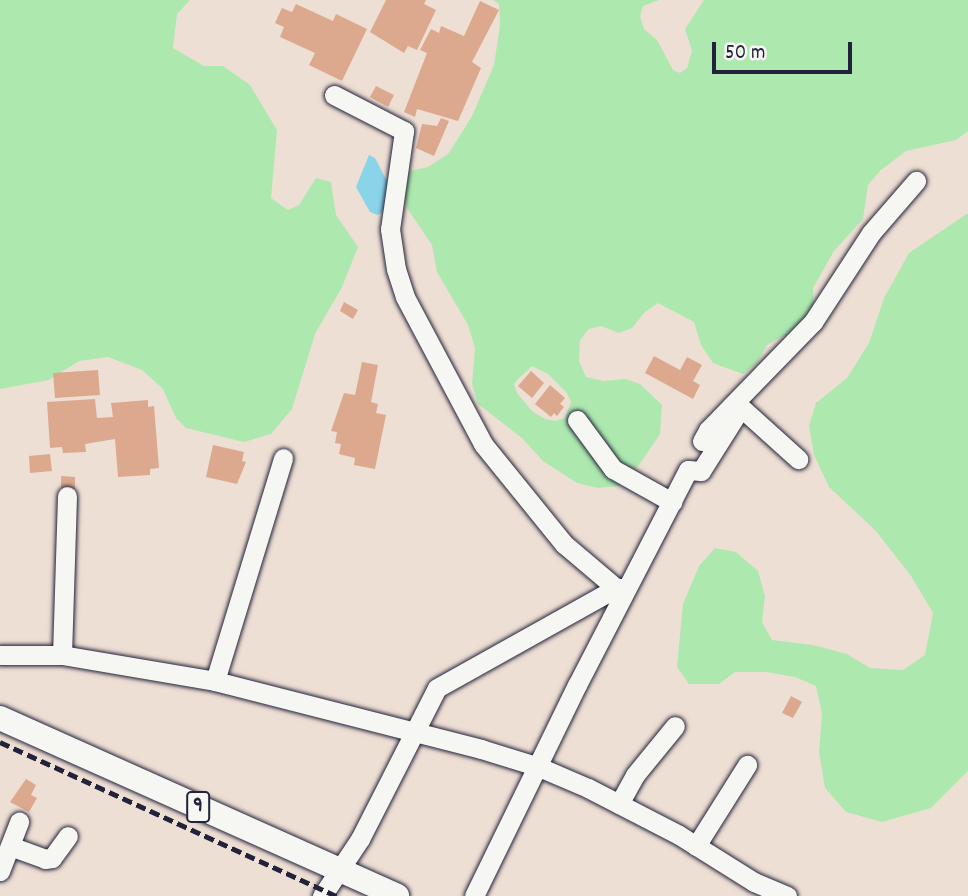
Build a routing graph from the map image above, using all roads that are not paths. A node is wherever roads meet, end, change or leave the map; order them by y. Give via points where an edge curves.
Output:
1 (334, 95) dead end
2 (916, 181) dead end
3 (738, 406) junction
4 (577, 420) dead end
5 (702, 441) dead end
6 (283, 458) dead end
7 (798, 459) dead end
8 (67, 496) dead end
9 (672, 502) junction
10 (621, 588) junction
11 (0, 655) edge
12 (62, 655) junction
13 (215, 681) junction
14 (0, 718) edge
15 (675, 726) dead end
16 (413, 734) junction
17 (747, 765) dead end
18 (539, 767) junction
19 (619, 804) junction
20 (19, 822) dead end
21 (68, 836) dead end
22 (10, 846) junction
23 (696, 846) junction
24 (0, 871) edge
25 (340, 871) junction
26 (322, 896) edge
27 (397, 896) edge
28 (474, 896) edge
29 (787, 896) edge

1 - 10 street via 404,131 390,229 396,269 405,297 483,443 564,544
2 - 3 street via 871,233 813,322 770,364
3 - 5 street via 708,430
3 - 7 street
3 - 9 street via 701,471 688,470
4 - 9 street via 613,469
6 - 13 street
8 - 12 street
9 - 10 street
10 - 16 street via 437,688
10 - 18 street
11 - 12 street
12 - 13 street
13 - 16 street
14 - 25 main road, 9
15 - 19 street via 635,775
16 - 18 street
16 - 25 street via 391,784
17 - 23 street
18 - 19 street
18 - 28 street
19 - 23 street
20 - 22 street
21 - 22 street via 52,858
22 - 24 street
23 - 29 street via 754,882
25 - 26 street
25 - 27 main road, 9

